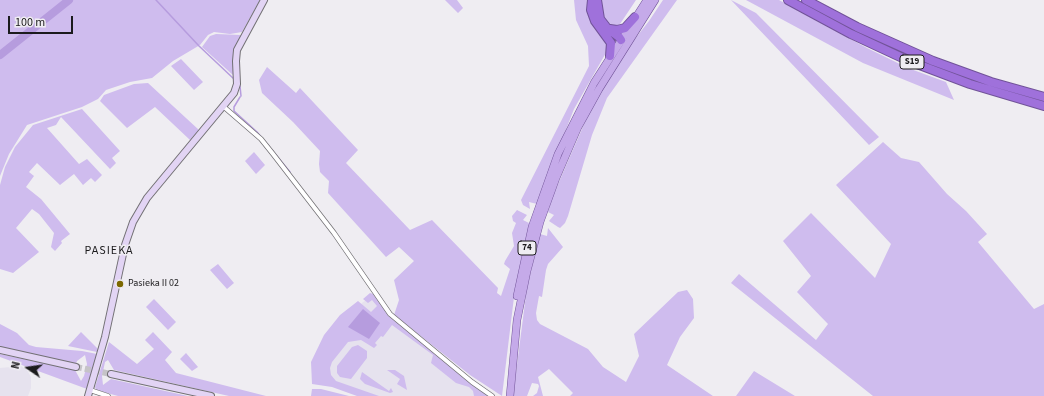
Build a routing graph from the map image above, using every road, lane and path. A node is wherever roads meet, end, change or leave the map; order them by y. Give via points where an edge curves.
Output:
1 (264, 0) edge
2 (592, 0) edge
3 (597, 0) edge
4 (647, 0) edge
5 (655, 0) edge
6 (788, 0) edge
7 (806, 0) edge
8 (635, 17) junction
9 (606, 30) junction
10 (623, 42) junction
11 (610, 56) junction
12 (1044, 97) edge
13 (1044, 106) edge
14 (224, 107) junction
15 (0, 350) edge
16 (76, 366) tunnel mouth
17 (111, 374) tunnel mouth
18 (89, 393) edge
19 (108, 396) edge
20 (211, 396) edge
21 (492, 396) edge
22 (506, 396) edge
23 (510, 396) edge

1 - 14 street via 237,50 237,87
2 - 9 highway via 595,21
3 - 9 highway via 598,13
4 - 8 main road, 74
5 - 10 main road, 74
6 - 13 highway, S19 via 909,61 970,84
7 - 12 highway, S19 via 927,59
8 - 9 highway via 622,29
8 - 10 main road, 74
9 - 10 highway
9 - 11 highway via 611,43
10 - 11 main road, 74
10 - 23 main road, 74 via 566,152 545,207 531,253 521,300
11 - 22 main road, 74 via 566,138 535,219 515,305
14 - 18 street via 155,187 135,217 125,245 108,326
14 - 21 street via 273,154 334,233 390,314
15 - 16 street
17 - 20 street
18 - 19 street

